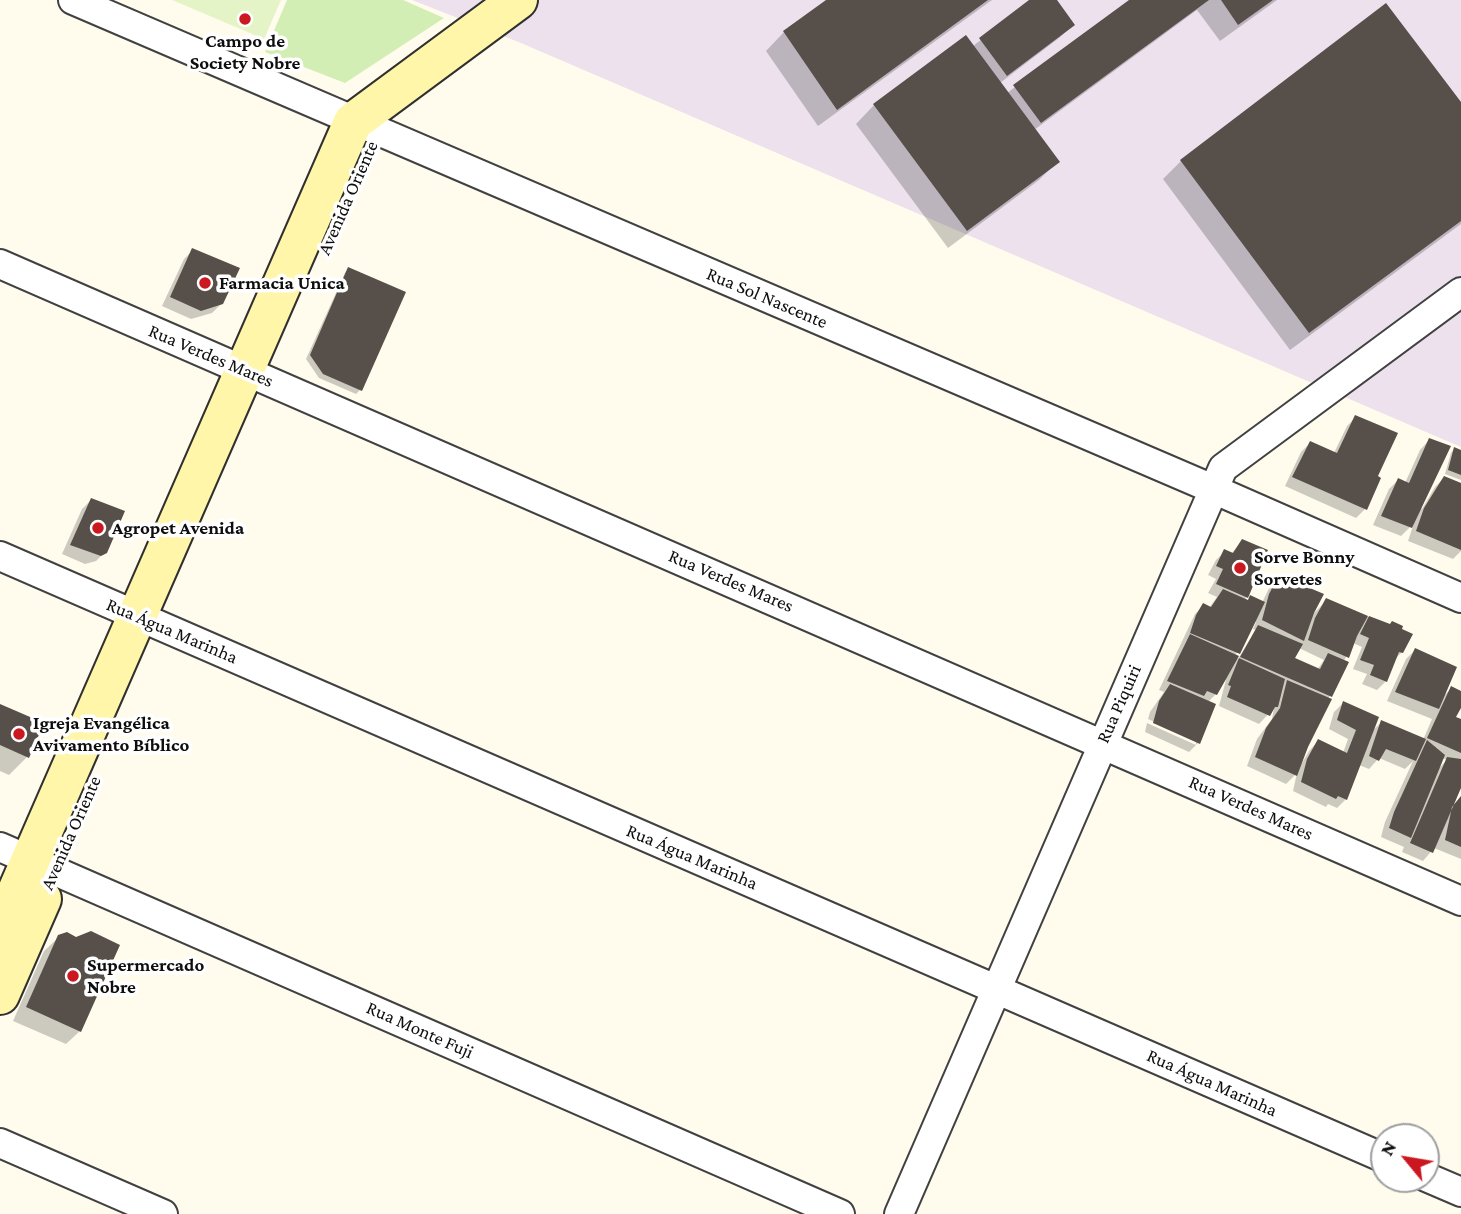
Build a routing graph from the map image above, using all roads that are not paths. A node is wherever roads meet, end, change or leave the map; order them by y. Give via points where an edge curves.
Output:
1 (73, 0) edge
2 (517, 0) edge
3 (365, 127) junction
4 (0, 264) edge
5 (1461, 292) edge
6 (256, 375) junction
7 (1213, 489) junction
8 (0, 556) edge
9 (1461, 598) edge
10 (149, 621) junction
11 (1102, 743) junction
12 (28, 859) edge
13 (1461, 901) edge
14 (0, 930) edge
15 (997, 989) junction
16 (0, 995) edge
17 (0, 1143) edge
18 (1370, 1152) edge
19 (1440, 1183) edge
20 (1461, 1192) edge
21 (163, 1214) edge
22 (840, 1214) edge
23 (899, 1214) edge

1 - 3 street, Rua Sol Nascente
2 - 3 street, Avenida Oriente via 442,56
3 - 6 street, Avenida Oriente
3 - 7 street, Rua Sol Nascente
4 - 6 street, Rua Verdes Mares
5 - 7 street, Rua Piquiri via 1223,468
6 - 10 street, Avenida Oriente
6 - 11 street, Rua Verdes Mares
7 - 9 street, Rua Sol Nascente
7 - 11 street, Rua Piquiri
8 - 10 street, Rua Água Marinha
10 - 12 street, Avenida Oriente
10 - 15 street, Rua Água Marinha
11 - 13 street, Rua Verdes Mares
11 - 15 street, Rua Piquiri
12 - 14 street, Avenida Oriente
12 - 16 street, Avenida Oriente
12 - 22 street, Rua Monte Fuji
15 - 18 street, Rua Água Marinha
15 - 23 street, Rua Piquiri
17 - 21 street
19 - 20 street

